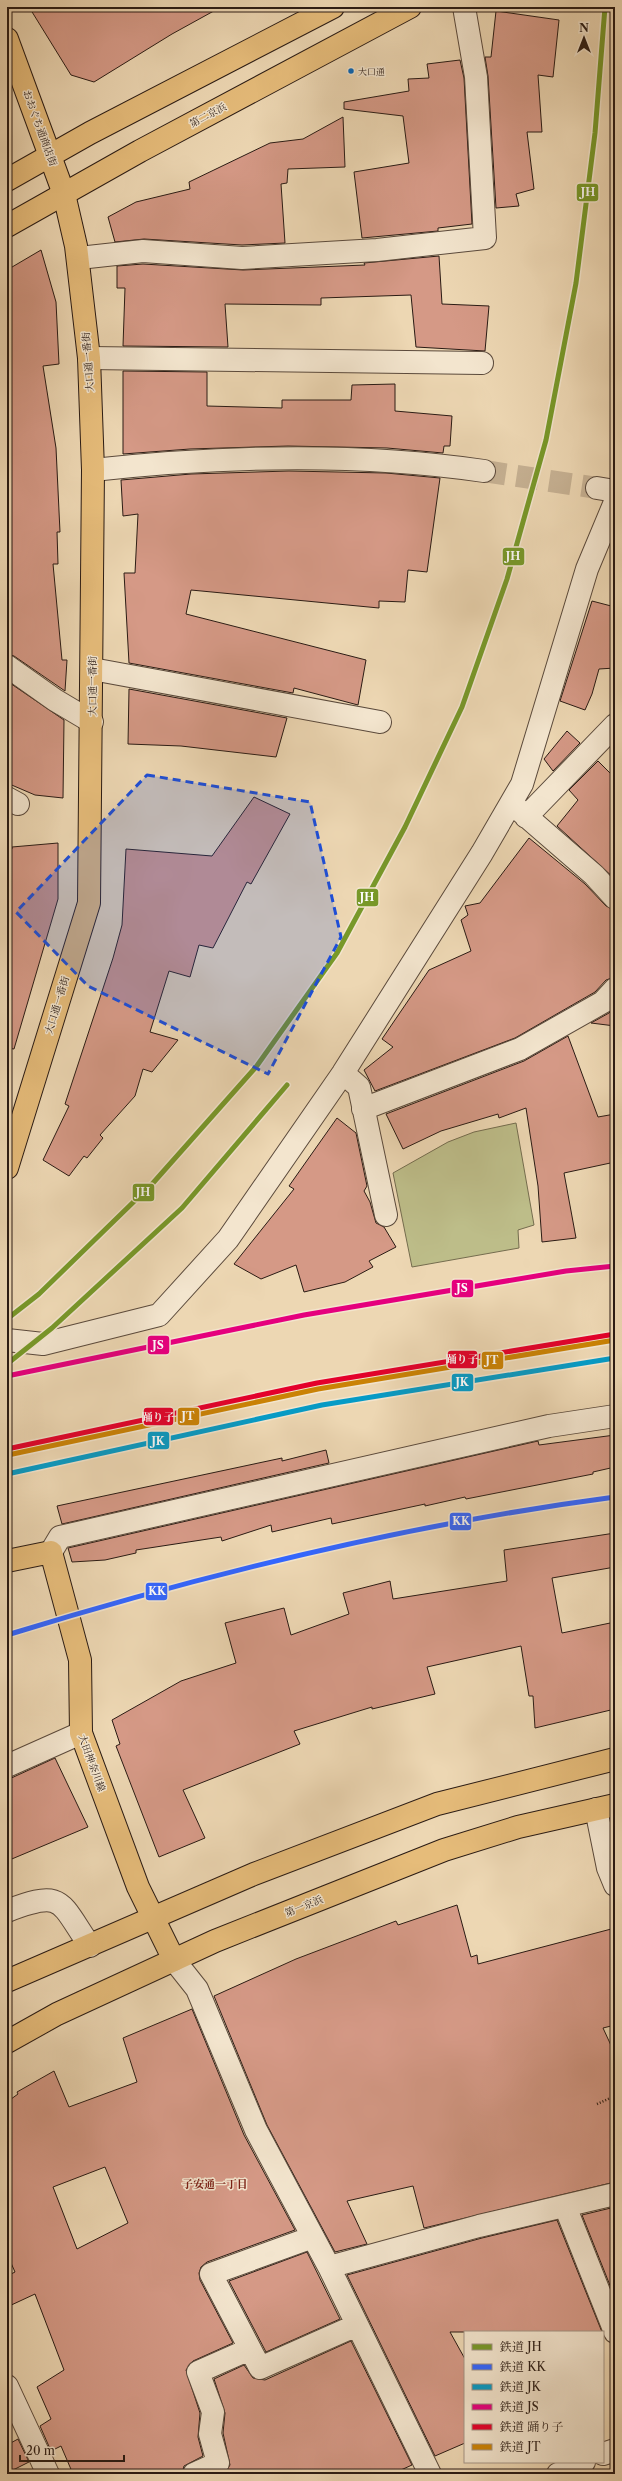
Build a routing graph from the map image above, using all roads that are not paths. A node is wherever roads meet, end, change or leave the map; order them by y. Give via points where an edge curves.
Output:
1 (410, 7) edge
2 (464, 7) edge
3 (328, 8) edge
4 (7, 39) edge
5 (51, 155) junction
6 (7, 180) edge
7 (64, 194) junction
8 (7, 226) edge
9 (79, 258) junction
10 (89, 358) junction
11 (482, 363) dead end
12 (93, 470) junction
13 (484, 471) tunnel mouth
14 (615, 502) edge
15 (7, 666) edge
16 (92, 669) junction
17 (92, 722) junction
18 (380, 722) dead end
19 (615, 725) edge
20 (518, 810) junction
21 (615, 898) edge
22 (615, 989) edge
23 (343, 1073) junction
24 (363, 1109) junction
25 (7, 1168) edge
26 (386, 1214) dead end
27 (7, 1340) edge
28 (615, 1416) edge
29 (51, 1552) junction
30 (7, 1561) edge
31 (80, 1733) junction
32 (615, 1759) edge
33 (7, 1766) edge
34 (605, 1807) edge
35 (615, 1886) edge
36 (7, 1911) edge
37 (152, 1917) junction
38 (90, 1946) junction
39 (174, 1960) junction
40 (7, 1981) edge
41 (7, 2042) edge
42 (615, 2194) edge
43 (565, 2206) junction
44 (313, 2237) junction
45 (329, 2267) junction
46 (357, 2325) junction
47 (615, 2332) edge
48 (250, 2348) junction
49 (10, 2399) edge
50 (615, 2450) edge
51 (604, 2454) edge
52 (582, 2463) edge
53 (43, 2472) edge
54 (194, 2474) edge
55 (430, 2474) edge
56 (558, 2474) edge

1 - 7 main road, 第二京浜
2 - 9 street via 476,76 485,238 377,250 242,258 143,251
3 - 5 main road
4 - 5 main road, おおぐち通商店街
5 - 6 main road
5 - 7 main road, おおぐち通商店街
7 - 8 main road, 第二京浜
7 - 9 main road, 大口通一番街
9 - 10 main road, 大口通一番街
10 - 11 street
10 - 12 main road, 大口通一番街
12 - 13 street via 217,459 326,458
12 - 16 main road, 大口通一番街
14 - 20 street via 587,569 522,784
15 - 17 street
16 - 17 main road, 大口通一番街
16 - 18 street
17 - 25 main road, 大口通一番街 via 89,903
19 - 20 street
20 - 21 street via 594,875
20 - 23 street via 482,853
22 - 24 street via 604,1002 520,1049
23 - 24 street via 359,1087
23 - 27 street via 228,1240 159,1315 43,1344
24 - 26 street
28 - 29 street via 550,1426 60,1537
29 - 30 main road
29 - 31 main road, 大田神奈川線 via 80,1660
31 - 33 street
31 - 37 main road, 大田神奈川線 via 138,1887
32 - 37 main road via 437,1804 322,1847
34 - 35 street via 608,1868
34 - 39 main road, 第一京浜 via 518,1827 444,1850 215,1941
36 - 38 street via 32,1901 55,1901 68,1911
37 - 38 main road
37 - 39 main road, 大田神奈川線
38 - 40 main road
39 - 41 main road, 第一京浜 via 57,2014
39 - 44 street via 197,1990 256,2130
42 - 43 street
43 - 45 street via 479,2226
43 - 47 street
44 - 45 street
44 - 48 street via 211,2274
45 - 46 street
46 - 48 street via 260,2368
46 - 55 street
48 - 54 street via 198,2372 213,2412 210,2434 218,2463
49 - 53 street
50 - 51 street
52 - 56 street

